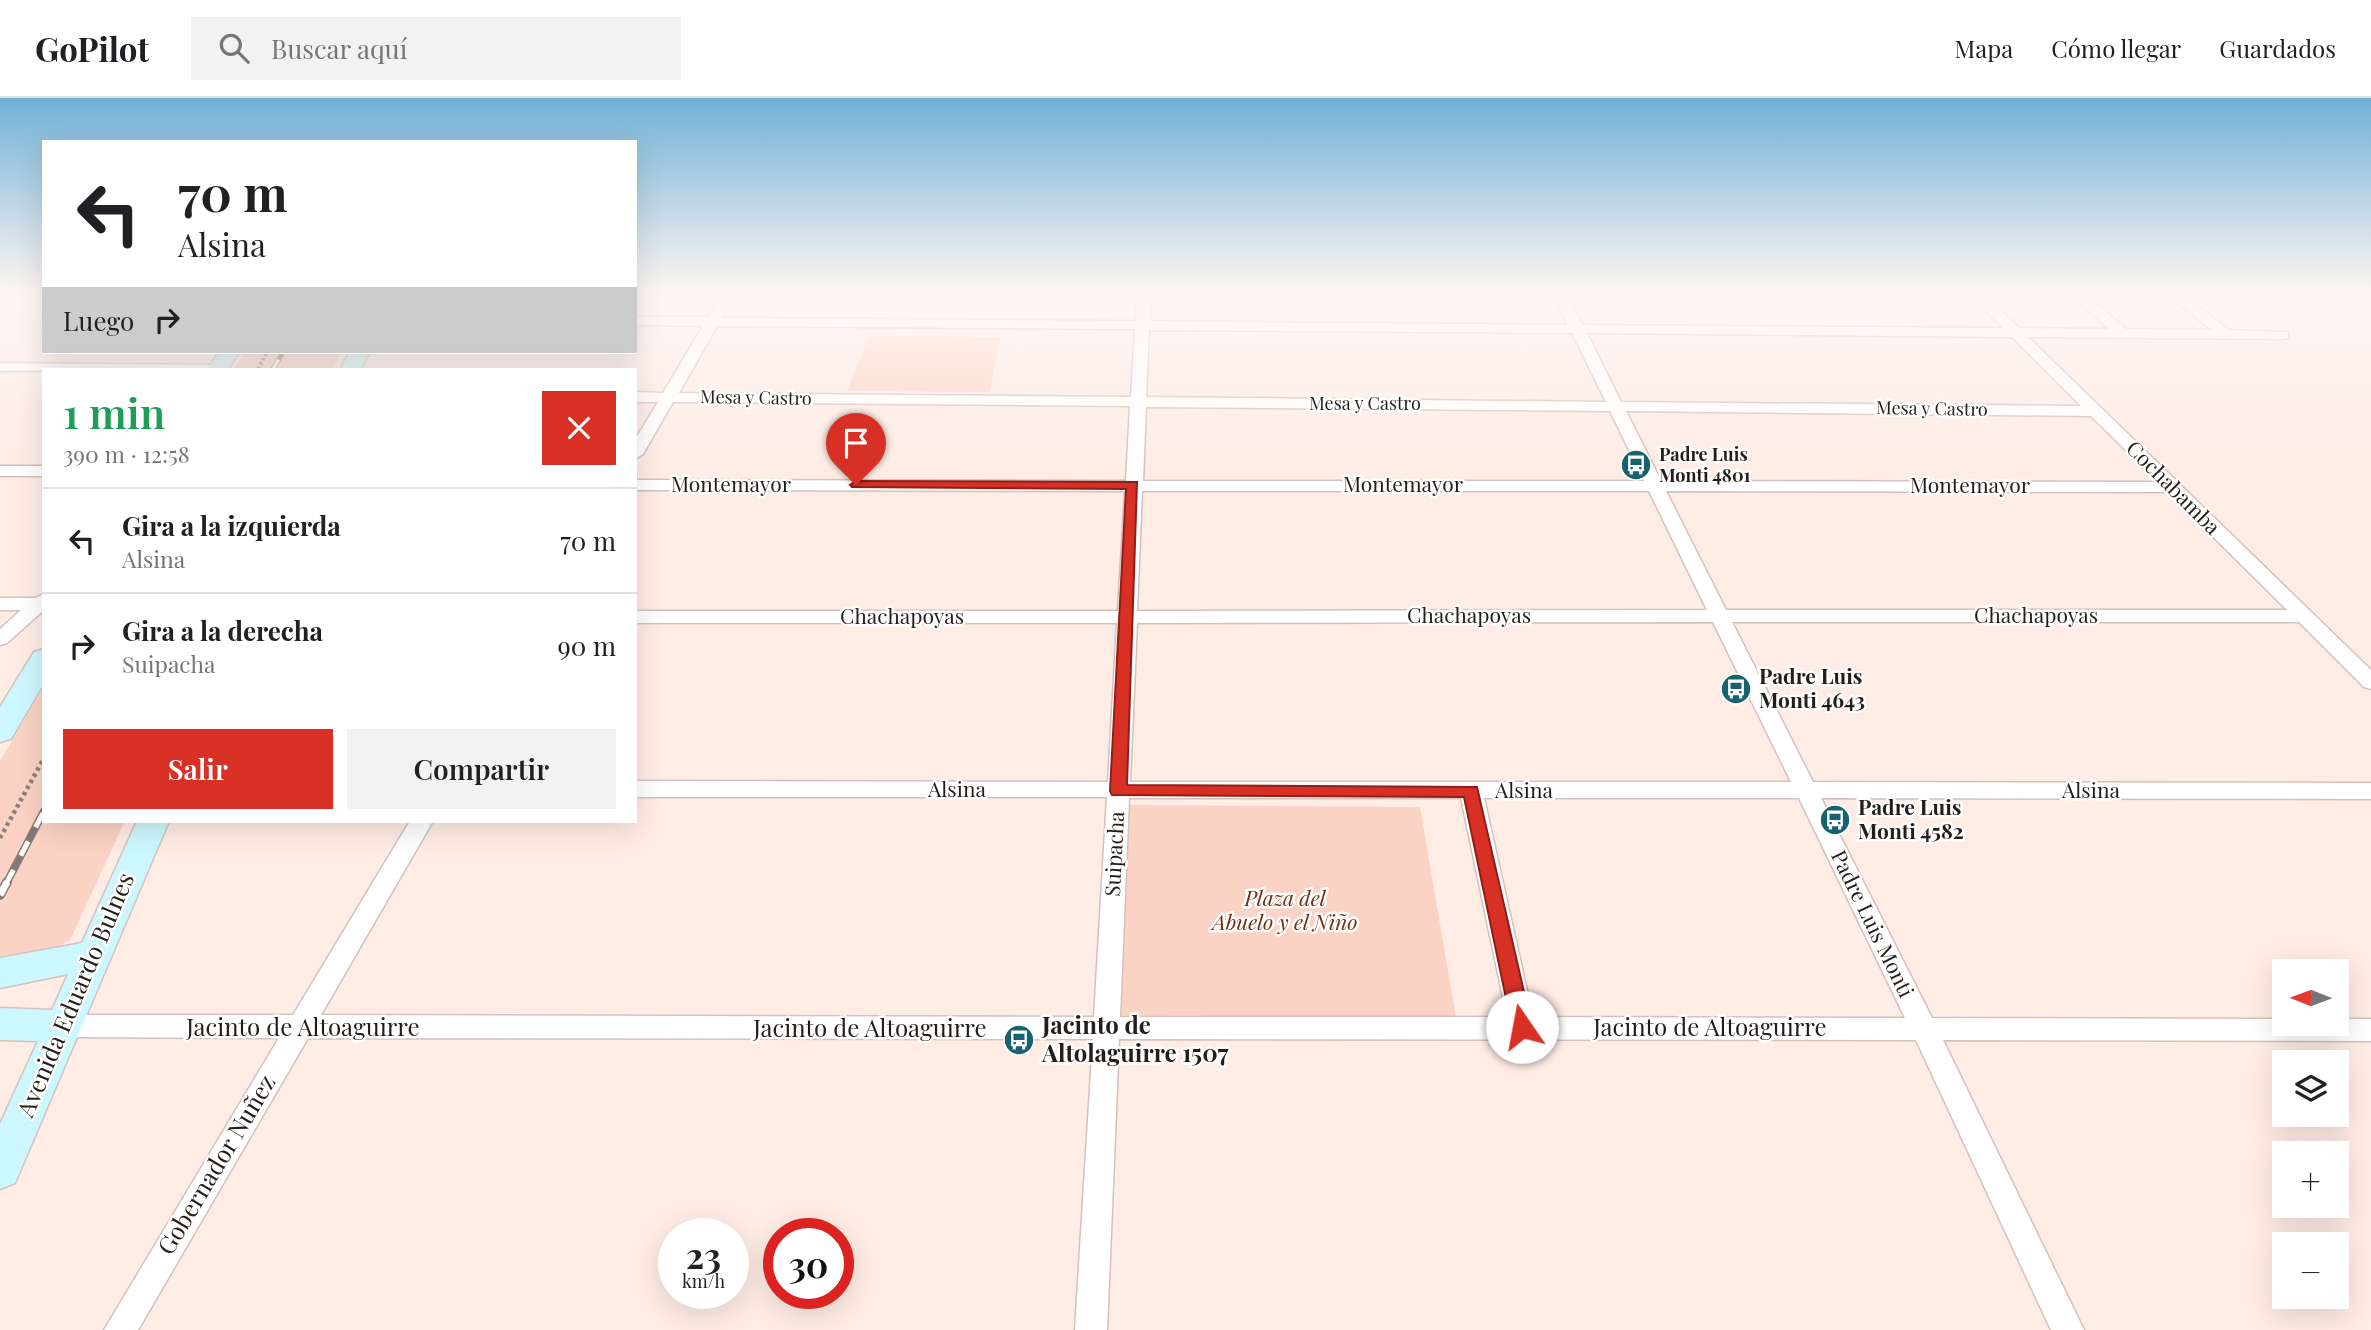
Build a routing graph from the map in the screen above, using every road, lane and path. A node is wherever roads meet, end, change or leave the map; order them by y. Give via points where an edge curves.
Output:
1 (695, 351) edge
2 (1141, 351) edge
3 (1589, 351) edge
4 (2035, 351) edge
5 (0, 367) edge
6 (109, 368) edge
7 (637, 397) edge
8 (667, 397) junction
9 (1137, 403) junction
10 (1615, 406) junction
11 (2095, 411) junction
12 (637, 450) edge
13 (0, 471) edge
14 (42, 471) edge
15 (637, 485) edge
16 (1133, 485) junction
17 (1655, 486) junction
18 (2171, 487) junction
19 (42, 603) edge
20 (0, 604) edge
21 (1719, 616) junction
22 (2304, 616) junction
23 (637, 617) edge
24 (1127, 617) junction
25 (0, 639) edge
26 (42, 661) edge
27 (2371, 682) edge
28 (0, 732) edge
29 (42, 762) edge
30 (637, 789) edge
31 (2371, 790) edge
32 (1118, 791) junction
33 (1471, 791) junction
34 (1806, 792) junction
35 (152, 823) edge
36 (421, 823) edge
37 (0, 838) edge
38 (92, 955) junction
39 (0, 973) edge
40 (0, 1024) edge
41 (64, 1026) junction
42 (1522, 1027) junction
43 (298, 1028) junction
44 (1107, 1029) junction
45 (1924, 1029) junction
46 (2371, 1030) edge
47 (0, 1170) edge
48 (120, 1330) edge
49 (1091, 1330) edge
50 (2068, 1330) edge

1 - 8 street
2 - 9 street, Suipacha
3 - 10 street, Padre Luis Monti
4 - 11 street, Cochabamba
5 - 6 street
7 - 8 street, Mesa y Castro
8 - 9 street, Mesa y Castro
8 - 12 street
9 - 10 street, Mesa y Castro
9 - 16 street, Suipacha
10 - 11 street, Mesa y Castro
10 - 17 street, Padre Luis Monti
11 - 18 street, Cochabamba
13 - 14 street
15 - 16 street, Montemayor
16 - 17 street, Montemayor
16 - 24 street, Suipacha
17 - 18 street, Montemayor
17 - 21 street, Padre Luis Monti
18 - 22 street, Cochabamba
19 - 20 street
19 - 25 street
21 - 22 street, Chachapoyas
21 - 24 street, Chachapoyas
21 - 34 street, Padre Luis Monti
22 - 27 street, Cochabamba
23 - 24 street, Chachapoyas
24 - 32 street, Suipacha
26 - 28 main road
29 - 37 path
30 - 32 street, Alsina
31 - 34 street, Alsina
32 - 33 street, Alsina
32 - 44 street, Suipacha
33 - 34 street, Alsina
33 - 42 street
34 - 45 street, Padre Luis Monti
35 - 38 main road, Avenida Eduardo Bulnes
36 - 43 street, Gobernador Nuñez
38 - 39 main road
38 - 41 main road, Avenida Eduardo Bulnes
40 - 41 main road, Jacinto de Altoaguirre
41 - 43 street, Jacinto de Altoaguirre
41 - 47 main road, Avenida Eduardo Bulnes
42 - 44 street, Jacinto de Altoaguirre
42 - 45 street, Jacinto de Altoaguirre
43 - 44 street, Jacinto de Altoaguirre
43 - 48 street, Gobernador Nuñez
44 - 49 street, Suipacha
45 - 46 street, Jacinto de Altoaguirre
45 - 50 street, Padre Luis Monti

